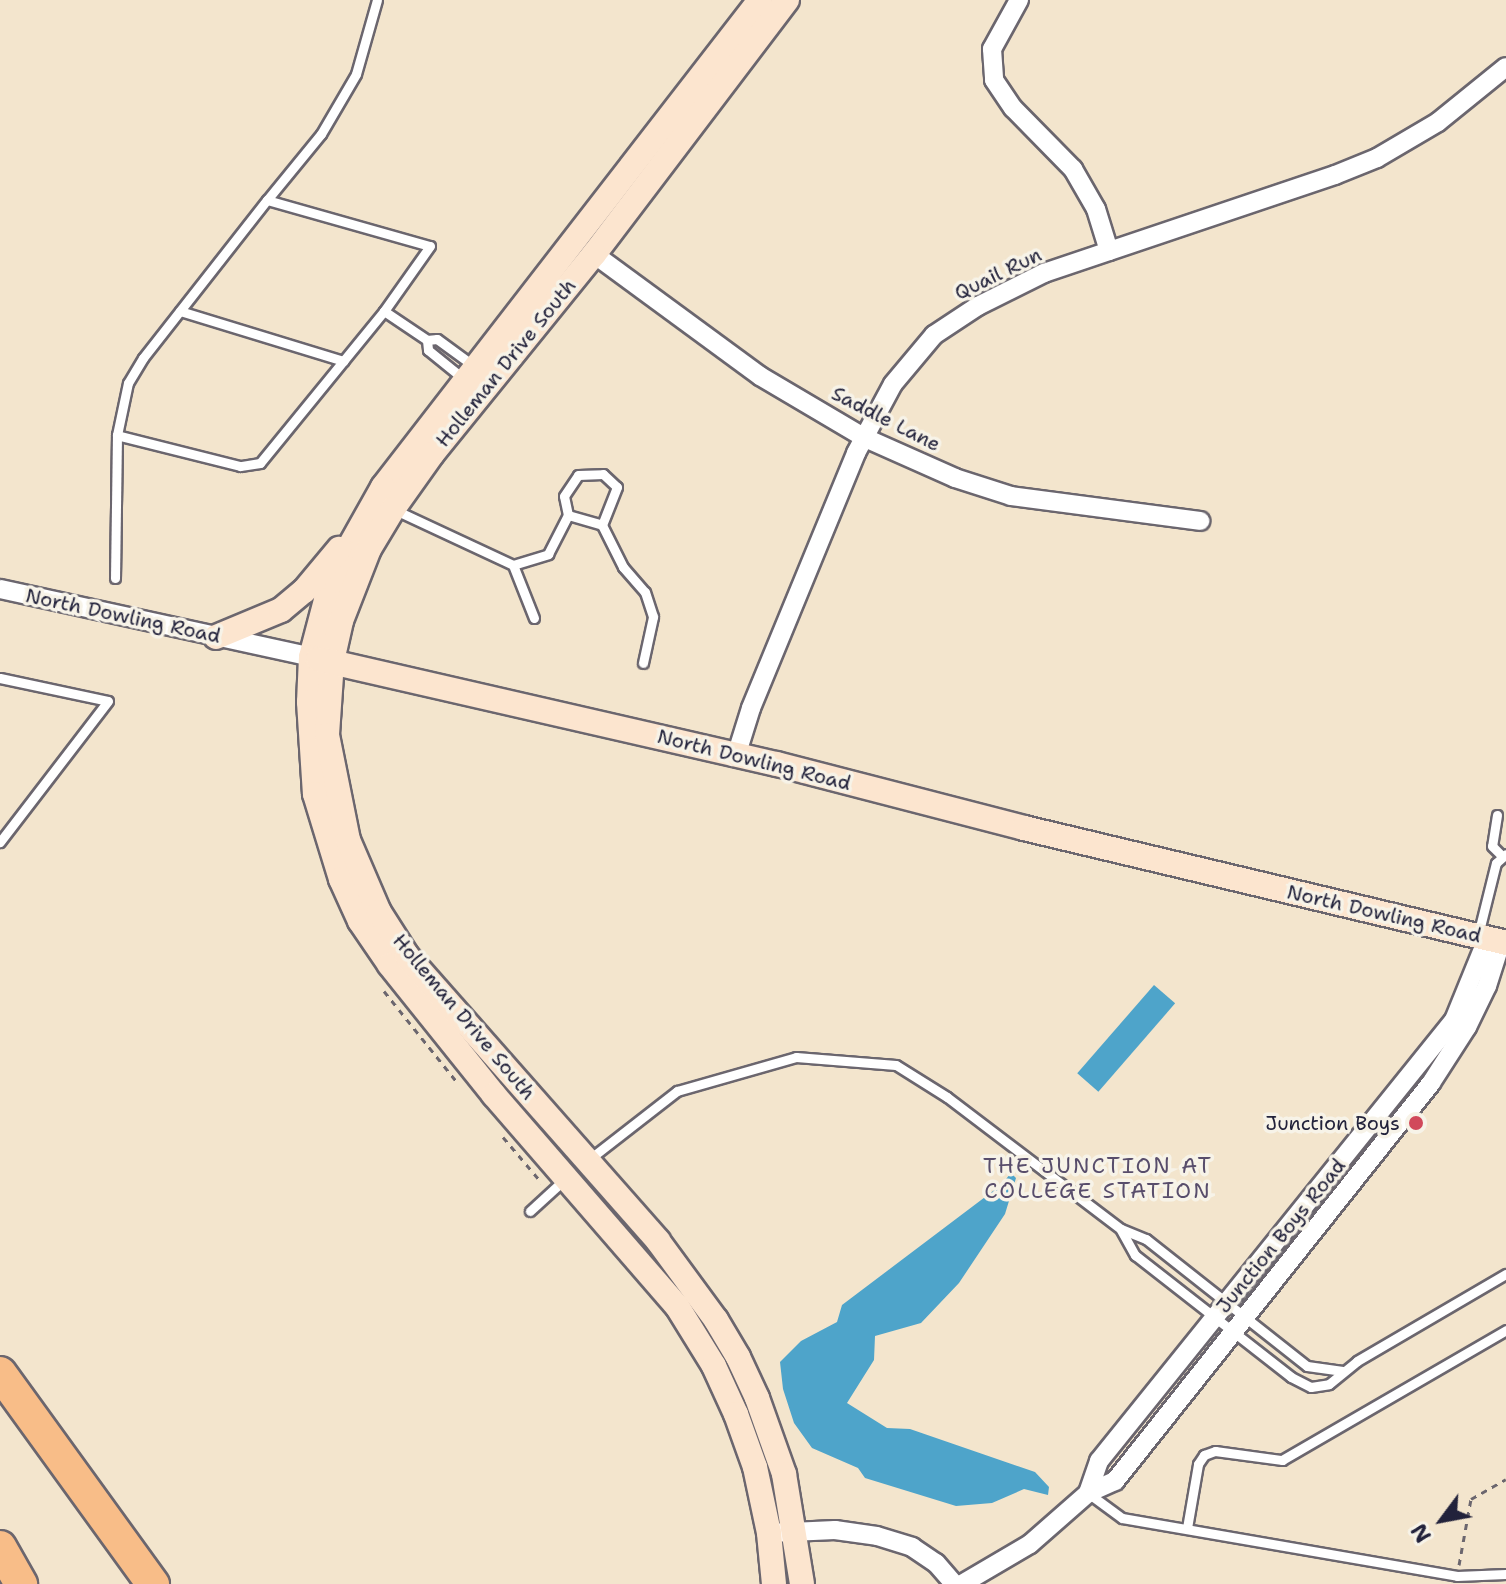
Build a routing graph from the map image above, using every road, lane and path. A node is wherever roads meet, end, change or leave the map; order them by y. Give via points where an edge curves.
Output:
1 (377, 0) edge
2 (760, 0) edge
3 (787, 0) edge
4 (1019, 0) edge
5 (1506, 67) edge
6 (267, 200) junction
7 (1109, 251) junction
8 (594, 254) junction
9 (180, 311) junction
10 (384, 311) junction
11 (427, 340) junction
12 (344, 361) junction
13 (469, 372) junction
14 (117, 435) junction
15 (863, 437) junction
16 (393, 509) junction
17 (568, 515) junction
18 (363, 519) junction
19 (1200, 521) dead end
20 (602, 525) junction
21 (513, 565) junction
22 (115, 578) dead end
23 (0, 589) edge
24 (534, 618) dead end
25 (216, 637) junction
26 (322, 659) junction
27 (643, 663) dead end
28 (0, 678) edge
29 (736, 756) junction
30 (1497, 815) dead end
31 (0, 842) edge
32 (1504, 855) edge
33 (1493, 940) edge
34 (377, 981) dead end
35 (460, 1086) dead end
36 (500, 1134) dead end
37 (568, 1177) junction
38 (530, 1211) dead end
39 (1121, 1229) junction
40 (1176, 1263) junction
41 (1506, 1274) edge
42 (1164, 1278) junction
43 (1228, 1304) junction
44 (1216, 1319) junction
45 (1238, 1325) junction
46 (1506, 1330) edge
47 (1307, 1366) junction
48 (1343, 1371) junction
49 (0, 1373) edge
50 (1299, 1383) junction
51 (1506, 1479) edge
52 (1088, 1493) junction
53 (1187, 1528) junction
54 (794, 1530) junction
55 (769, 1533) junction
56 (0, 1547) edge
57 (1506, 1574) edge
58 (1457, 1580) edge
59 (21, 1584) edge
60 (153, 1584) edge
61 (774, 1584) edge
62 (802, 1584) edge
63 (954, 1584) edge
64 (962, 1584) edge

1 - 6 lane via 356,74 321,134
2 - 13 street, Holleman Drive South
3 - 8 street, Holleman Drive South
4 - 7 street via 992,49 994,80 1077,176 1096,209
5 - 7 street, Quail Run via 1438,122 1377,158
6 - 9 lane
6 - 10 lane via 430,246
7 - 15 street, Quail Run via 1016,285 955,320 916,354
8 - 15 street, Saddle Lane via 749,368
8 - 16 street, Holleman Drive South
9 - 12 lane
9 - 14 lane via 128,383
10 - 11 lane
10 - 12 lane
11 - 13 lane via 437,339
11 - 13 lane via 428,350
12 - 14 lane via 260,463 249,467
13 - 18 street, Holleman Drive South
14 - 22 lane
15 - 19 street, Saddle Lane via 955,478 1011,496
15 - 29 street, Quail Run
16 - 21 lane
16 - 26 street, Holleman Drive South via 369,549
17 - 20 lane
17 - 20 lane via 564,496 578,475 603,474 617,487
17 - 21 lane via 548,554
18 - 25 street via 304,591 281,610
18 - 26 street, Holleman Drive South via 326,600
20 - 27 lane via 623,567 645,592 653,617
21 - 24 lane
23 - 25 street, North Dowling Road
25 - 26 street, North Dowling Road
26 - 29 street, North Dowling Road
26 - 37 street, Holleman Drive South via 309,702 315,794 360,921 434,1021
28 - 31 lane via 108,701
29 - 33 street, North Dowling Road
30 - 32 lane via 1492,846
32 - 33 lane via 1496,863
33 - 43 street, Junction Boys Road via 1454,1020
33 - 45 street, Junction Boys Road via 1487,986 1431,1083
34 - 35 path
36 - 37 path
37 - 38 lane
37 - 39 lane via 677,1091 796,1057 896,1065 947,1097
37 - 54 street, Holleman Drive South via 658,1241 716,1320 774,1440
37 - 55 street, Holleman Drive South via 677,1306 714,1366 755,1467
39 - 40 lane via 1146,1239
39 - 42 lane via 1135,1255
40 - 42 lane
40 - 43 lane
41 - 48 lane
42 - 44 lane
43 - 44 street, Junction Boys Road
43 - 45 lane
44 - 45 lane
44 - 52 street, Junction Boys Road via 1099,1461
45 - 47 lane
45 - 50 lane
45 - 52 street, Junction Boys Road via 1115,1481
46 - 53 lane via 1282,1460 1215,1451 1204,1455
47 - 48 lane
47 - 50 lane
48 - 50 lane via 1329,1384
49 - 60 highway
51 - 58 path via 1471,1499
52 - 53 lane via 1122,1518
52 - 64 street, Junction Boys Road via 1030,1544
53 - 58 lane
54 - 55 street
54 - 62 street, Holleman Drive South
54 - 63 street via 877,1536 912,1547
55 - 61 street, Holleman Drive South
56 - 59 highway
57 - 58 lane

